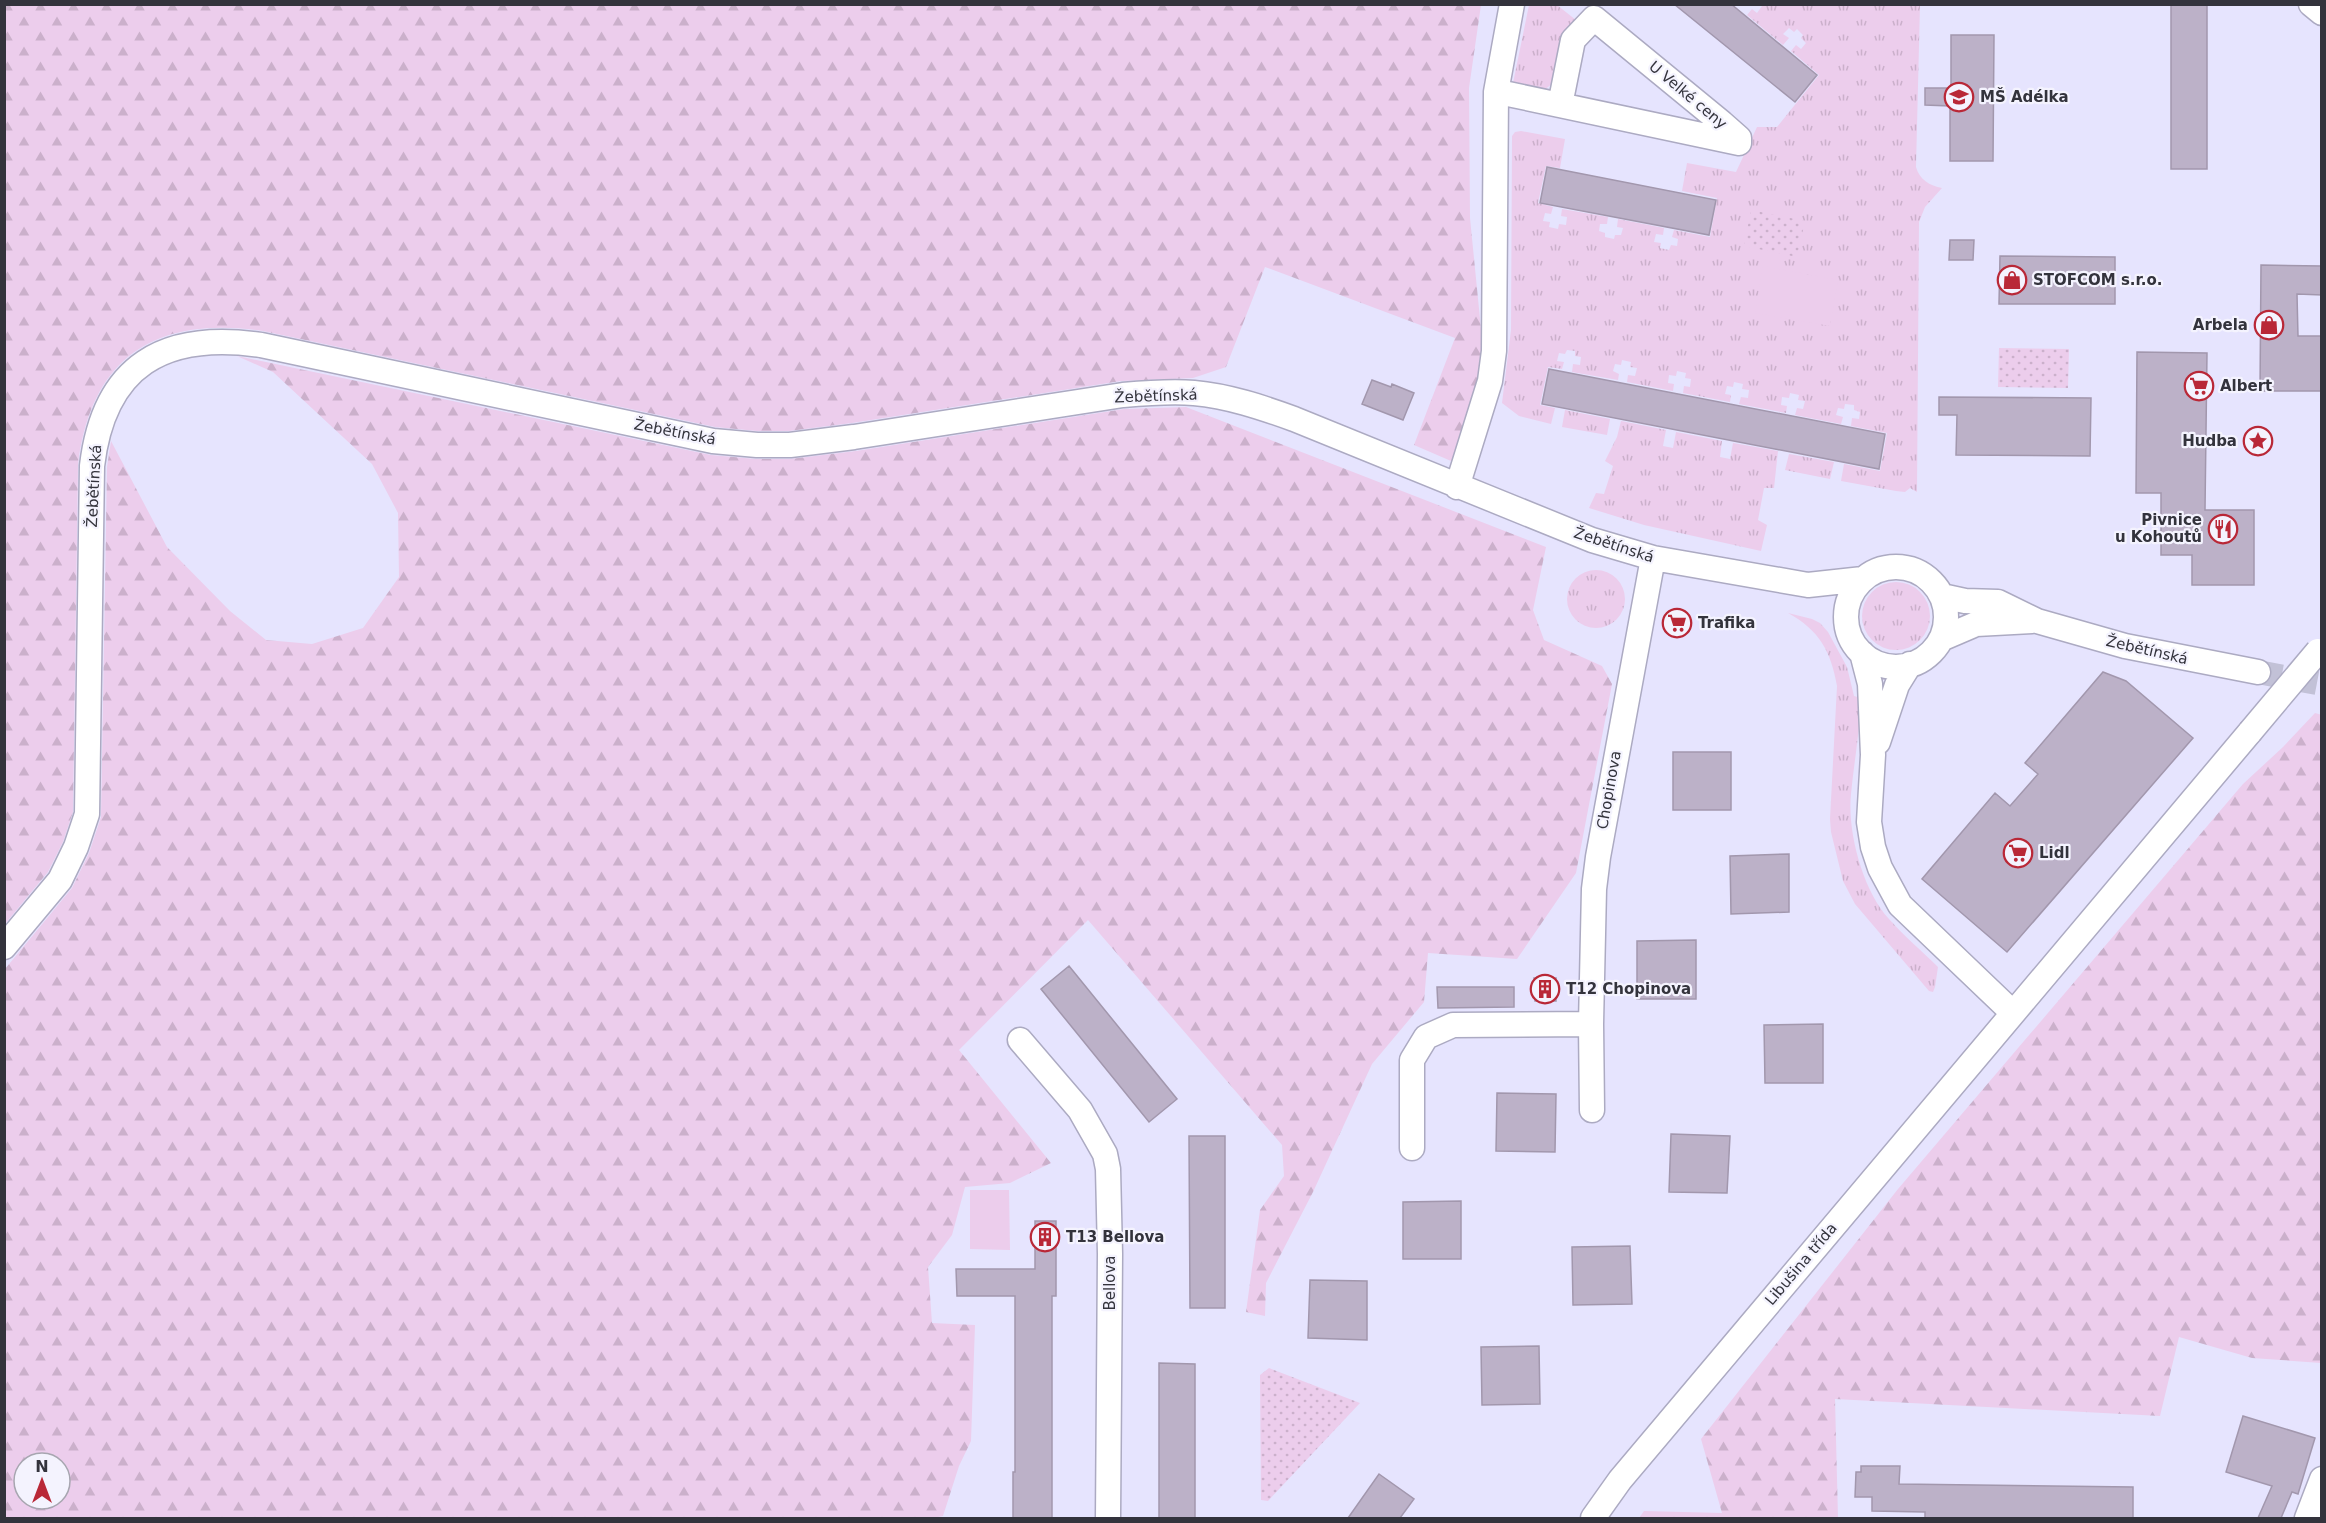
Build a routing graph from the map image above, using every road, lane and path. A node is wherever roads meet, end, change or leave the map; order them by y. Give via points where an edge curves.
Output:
1 (1512, 4) edge
2 (2311, 4) edge
3 (2322, 13) edge
4 (1496, 92) junction
5 (1560, 105) junction
6 (1457, 487) junction
7 (1653, 558) junction
8 (1863, 579) junction
9 (1808, 585) junction
10 (1942, 596) junction
11 (1846, 618) junction
12 (2037, 621) junction
13 (1941, 639) junction
14 (2320, 649) edge
15 (1862, 652) junction
16 (1910, 664) junction
17 (2258, 672) tunnel mouth
18 (1873, 755) junction
19 (4, 947) edge
20 (2013, 1013) junction
21 (1591, 1024) junction
22 (1020, 1040) dead end
23 (1592, 1110) dead end
24 (1412, 1148) dead end
25 (2322, 1479) edge
26 (1108, 1518) edge
27 (1593, 1518) edge
28 (2307, 1518) edge

1 - 4 street
2 - 3 street
4 - 5 street, U Velké ceny
4 - 6 street via 1494,351 1490,381
5 - 5 street, U Velké ceny via 1692,133 1739,143 1739,138 1722,123 1594,18 1573,40
6 - 7 street, Žebětínská via 1592,540
6 - 19 street, Žebětínská via 1294,419 1204,394 1123,395 854,437 757,445 713,441 261,345 204,343 178,348 136,367 122,382 109,401 95,441 87,814 60,880
7 - 9 street, Žebětínská
7 - 21 street, Chopinova via 1598,857
8 - 9 street, Žebětínská
8 - 10 street via 1886,568 1906,568 1925,576
8 - 11 street via 1850,598
9 - 11 street, Žebětínská
10 - 12 street, Žebětínská via 1998,602
10 - 13 street via 1946,617
11 - 15 street via 1850,635
12 - 13 street, Žebětínská via 1976,624
12 - 17 street, Žebětínská via 2139,649
13 - 16 street via 1929,654
14 - 20 street, Libušina třída, bridge
15 - 16 street via 1886,666
15 - 18 street via 1870,684
16 - 18 street via 1897,685
18 - 20 street via 1869,822 1873,847 1889,886 1915,921
20 - 27 street, Libušina třída via 1620,1480
21 - 23 street, Chopinova
21 - 24 street via 1453,1025 1426,1037 1412,1060
22 - 26 street, Bellova via 1080,1110 1105,1154 1108,1169
25 - 28 street

